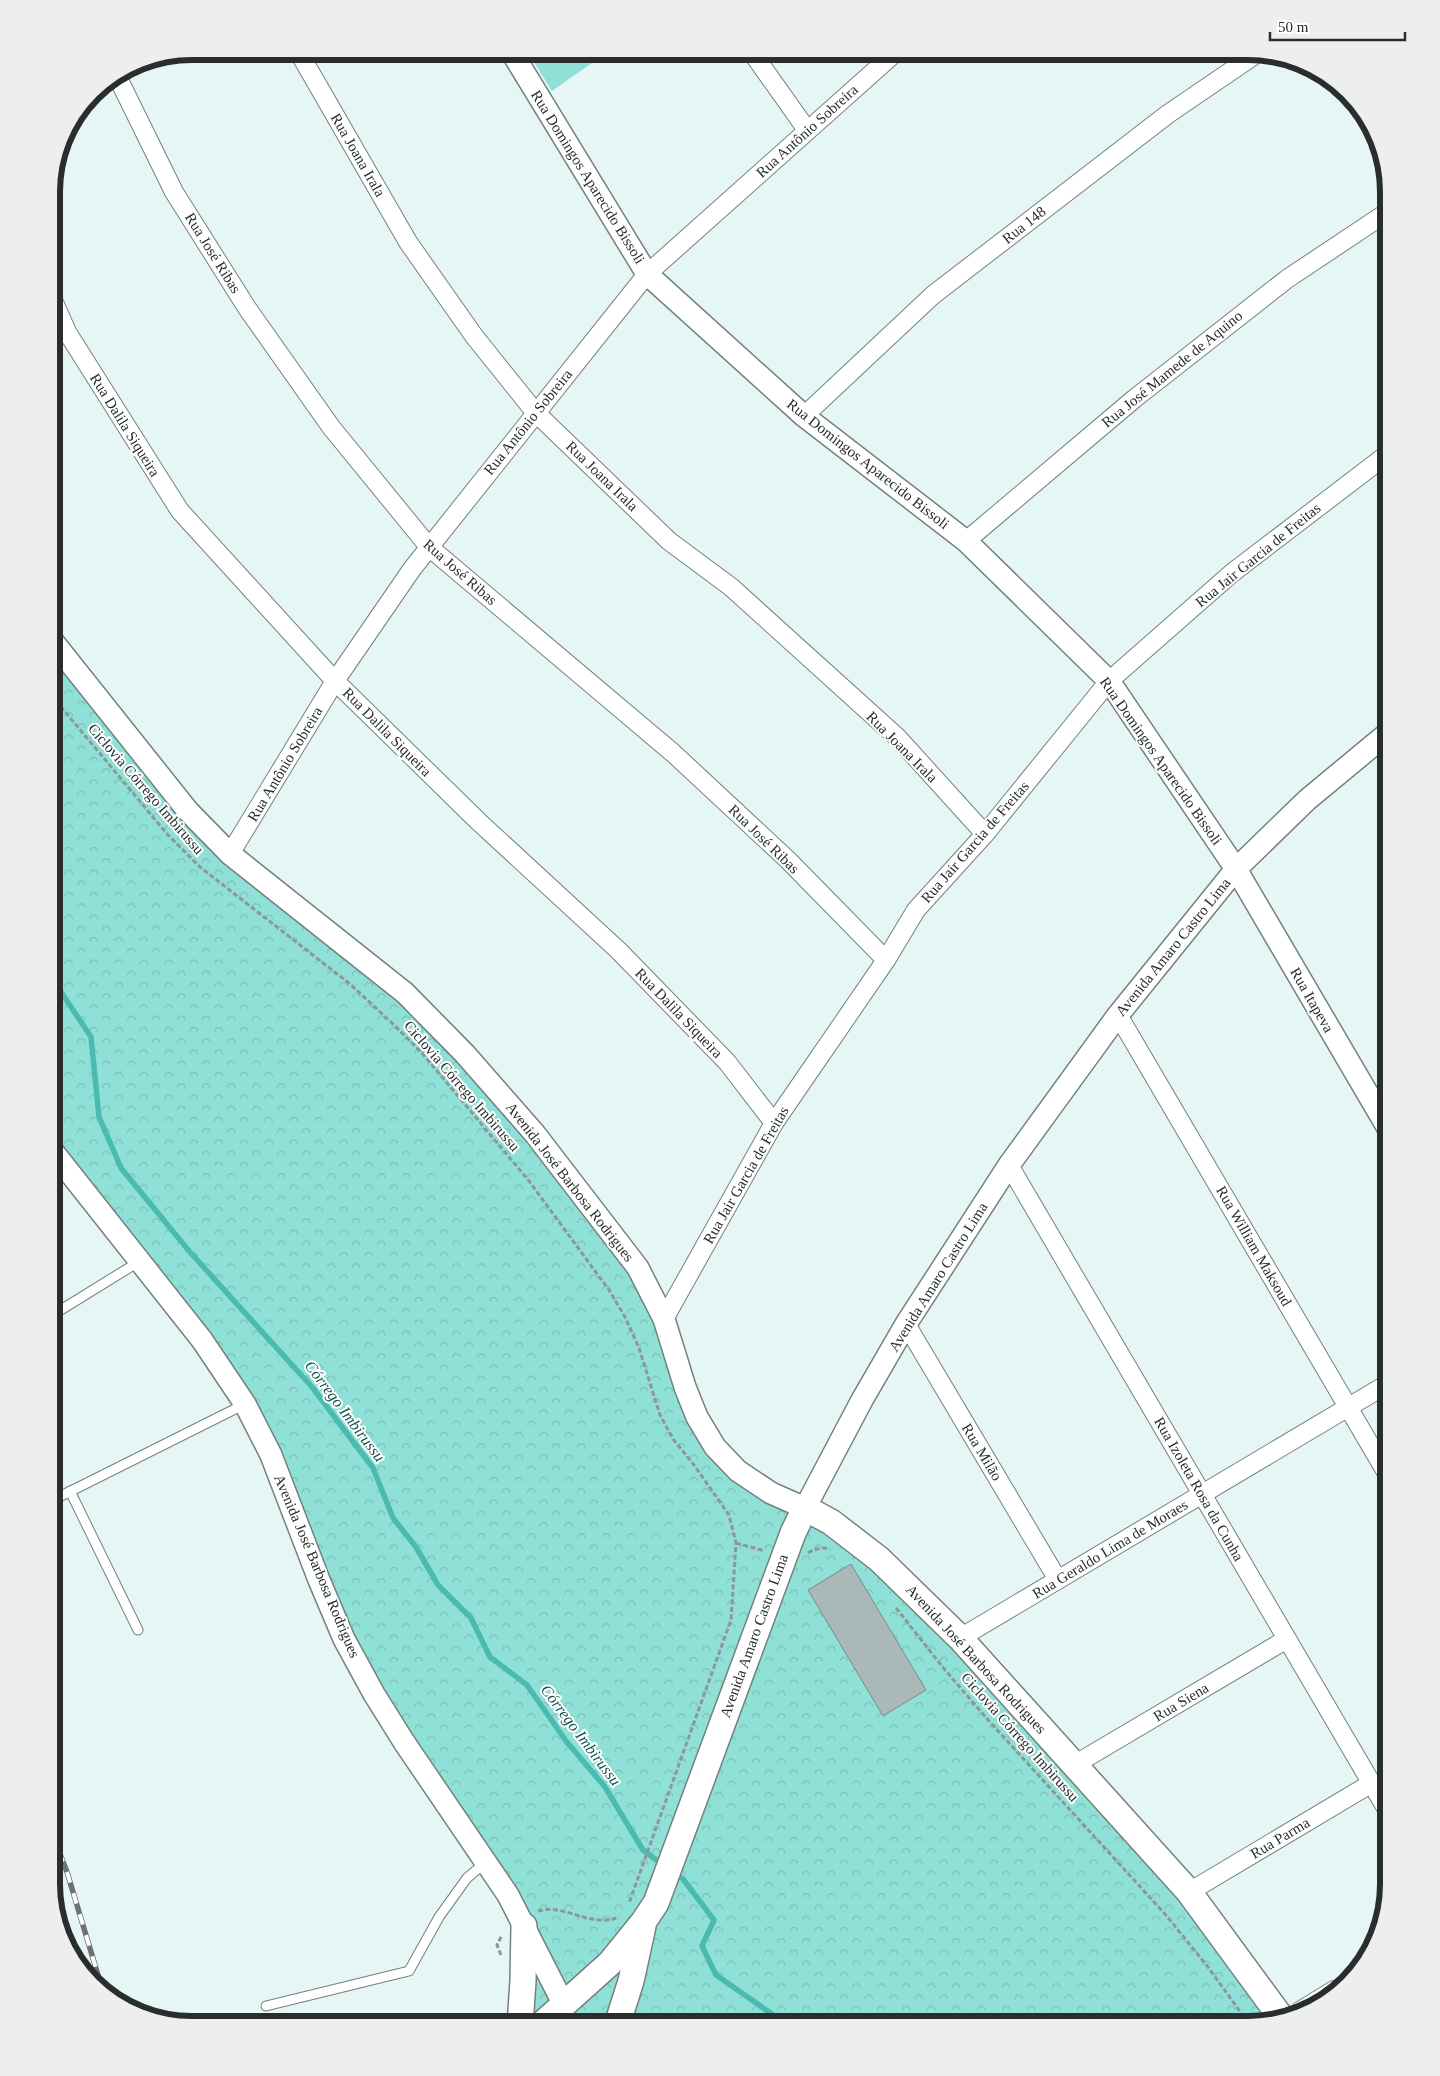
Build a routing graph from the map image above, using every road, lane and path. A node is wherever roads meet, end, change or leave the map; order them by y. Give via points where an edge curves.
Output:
1 (303, 60) edge
2 (516, 60) edge
3 (758, 60) edge
4 (888, 60) edge
5 (1247, 60) edge
6 (120, 82) edge
7 (808, 130) junction
8 (1380, 217) edge
9 (647, 274) junction
10 (60, 317) edge
11 (535, 412) junction
12 (804, 416) junction
13 (1380, 460) edge
14 (966, 541) junction
15 (429, 547) junction
16 (60, 649) edge
17 (335, 681) junction
18 (1109, 681) junction
19 (60, 705) edge
20 (1380, 743) edge
21 (985, 834) junction
22 (230, 854) junction
23 (1236, 869) junction
24 (886, 960) junction
25 (1118, 1015) junction
26 (1380, 1115) edge
27 (774, 1123) junction
28 (60, 1159) edge
29 (1009, 1165) junction
30 (141, 1261) junction
31 (60, 1310) edge
32 (664, 1319) junction
33 (906, 1324) junction
34 (1380, 1388) edge
35 (245, 1404) junction
36 (1348, 1407) junction
37 (1380, 1462) edge
38 (70, 1491) junction
39 (1202, 1494) junction
40 (60, 1496) edge
41 (805, 1508) junction
42 (736, 1543) junction
43 (836, 1554) dead end
44 (784, 1557) junction
45 (1058, 1580) junction
46 (891, 1603) dead end
47 (138, 1630) dead end
48 (960, 1638) junction
49 (1287, 1639) junction
50 (1074, 1765) junction
51 (1372, 1783) junction
52 (1380, 1797) edge
53 (486, 1862) junction
54 (1189, 1892) junction
55 (642, 1911) junction
56 (524, 1926) junction
57 (266, 2006) dead end
58 (1278, 2013) edge
59 (569, 2015) edge
60 (521, 2016) edge
61 (619, 2016) edge
62 (1243, 2016) edge

1 - 11 street, Rua Joana Irala via 408,242 474,336
2 - 9 street, Rua Domingos Aparecido Bissoli
3 - 7 street
4 - 7 street, Rua Antônio Sobreira
5 - 12 street, Rua 148 via 1168,114 933,295
6 - 15 street, Rua José Ribas via 174,192 247,308 331,426
7 - 9 street, Rua Antônio Sobreira
8 - 14 street, Rua José Mamede de Aquino via 1279,285 1134,399
9 - 11 street, Rua Antônio Sobreira
9 - 12 street, Rua Domingos Aparecido Bissoli
10 - 17 street, Rua Dalila Siqueira via 66,332 180,511
11 - 15 street, Rua Antônio Sobreira
11 - 21 street, Rua Joana Irala via 669,541 731,587 898,738
12 - 14 street, Rua Domingos Aparecido Bissoli
13 - 18 street, Rua Jair Garcia de Freitas via 1232,573
14 - 18 street, Rua Domingos Aparecido Bissoli
15 - 17 street, Rua Antônio Sobreira
15 - 24 street, Rua José Ribas via 673,752 788,860
16 - 22 street, Avenida José Barbosa Rodrigues via 188,811
17 - 22 street, Rua Antônio Sobreira
17 - 27 street, Rua Dalila Siqueira via 479,822 618,950 727,1062
18 - 21 street, Rua Jair Garcia de Freitas
18 - 23 street, Rua Domingos Aparecido Bissoli
19 - 42 path, Ciclovia Córrego Imbirussu via 168,835 200,867 350,984 392,1023 422,1053 529,1181 625,1317 639,1348 660,1415 673,1439 729,1515
20 - 23 street, Avenida Amaro Castro Lima via 1307,800
21 - 24 street, Rua Jair Garcia de Freitas via 916,910
22 - 32 street, Avenida José Barbosa Rodrigues via 405,993 465,1054 535,1134 638,1268
23 - 25 street, Avenida Amaro Castro Lima
23 - 26 street, Rua Itapeva
24 - 27 street, Rua Jair Garcia de Freitas
25 - 29 street, Avenida Amaro Castro Lima
25 - 36 street, Rua William Maksoud
27 - 32 street, Rua Jair Garcia de Freitas
28 - 30 street, Avenida José Barbosa Rodrigues
29 - 33 street, Avenida Amaro Castro Lima
29 - 39 street, Rua Izoleta Rosa da Cunha
30 - 31 lane
30 - 35 street, Avenida José Barbosa Rodrigues via 202,1340
32 - 41 street, Avenida José Barbosa Rodrigues via 685,1387 697,1417 715,1447 738,1471 770,1493
33 - 41 street, Avenida Amaro Castro Lima
33 - 45 street, Rua Milão
34 - 36 street, Rua Geraldo Lima de Moraes
35 - 38 lane
35 - 53 street, Avenida José Barbosa Rodrigues via 271,1456 344,1639 404,1742
36 - 37 street, Rua William Maksoud
36 - 39 street, Rua Geraldo Lima de Moraes
38 - 40 lane
38 - 47 lane
39 - 45 street, Rua Geraldo Lima de Moraes
39 - 49 street, Rua Izoleta Rosa da Cunha
41 - 44 main road, Avenida Amaro Castro Lima
41 - 48 main road, Avenida José Barbosa Rodrigues via 831,1522 879,1559
42 - 44 path
42 - 55 path, Ciclovia Córrego Imbirussu via 731,1620
43 - 44 path via 827,1548 816,1549 794,1560
44 - 55 main road, Avenida Amaro Castro Lima via 677,1844
45 - 48 street, Rua Geraldo Lima de Moraes
46 - 62 path, Ciclovia Córrego Imbirussu via 989,1721 1166,1914
48 - 50 main road, Avenida José Barbosa Rodrigues
49 - 50 street, Rua Siena
49 - 51 street, Rua Izoleta Rosa da Cunha
50 - 54 main road, Avenida José Barbosa Rodrigues
51 - 52 street, Rua Izoleta Rosa da Cunha
51 - 54 street, Rua Parma
53 - 56 street, Avenida José Barbosa Rodrigues
53 - 57 lane via 467,1878 439,1917 410,1971
54 - 58 main road, Avenida José Barbosa Rodrigues
55 - 59 main road, Avenida Amaro Castro Lima via 610,1963
55 - 61 main road, Avenida Amaro Castro Lima via 631,1981
56 - 59 street, Avenida José Barbosa Rodrigues
56 - 60 main road

